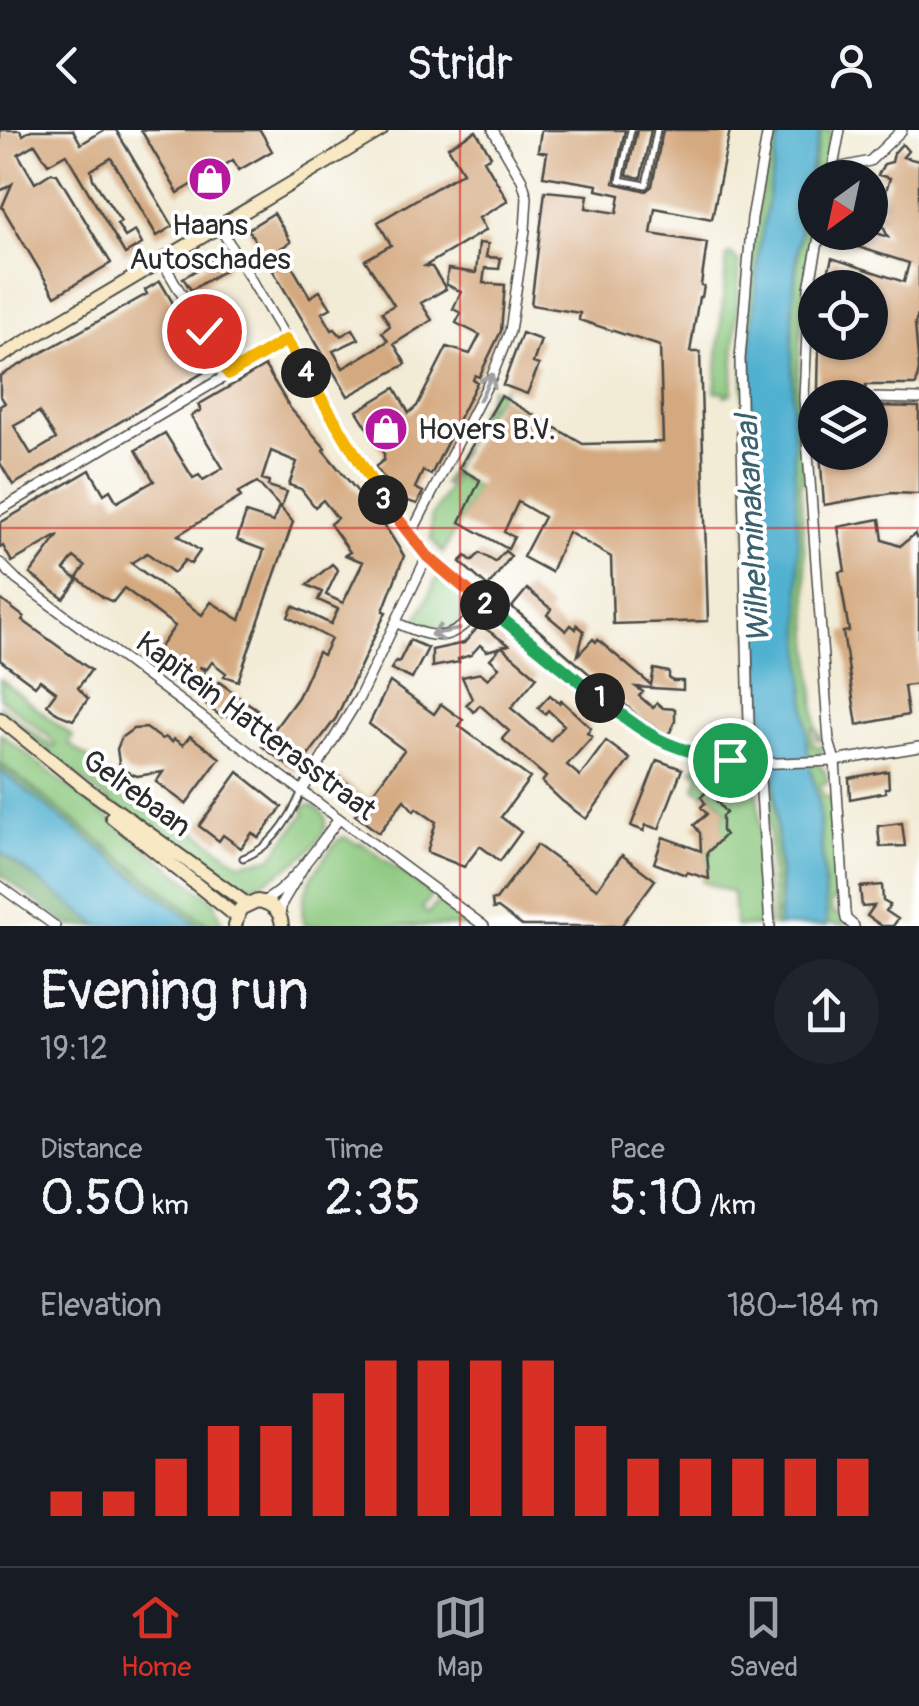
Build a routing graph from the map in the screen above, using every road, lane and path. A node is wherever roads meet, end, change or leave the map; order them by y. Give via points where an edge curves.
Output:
1 (381, 130) edge
2 (493, 130) edge
3 (631, 130) edge
4 (657, 130) edge
5 (768, 130) edge
6 (840, 130) edge
7 (902, 130) edge
8 (834, 160) edge
9 (871, 160) edge
10 (218, 223) junction
11 (816, 250) edge
12 (161, 258) junction
13 (286, 340) junction
14 (0, 357) edge
15 (229, 374) junction
16 (810, 380) edge
17 (888, 398) edge
18 (919, 399) edge
19 (814, 470) edge
20 (0, 510) edge
21 (410, 536) junction
22 (428, 557) junction
23 (0, 564) edge
24 (484, 604) junction
25 (397, 623) junction
26 (0, 719) edge
27 (0, 728) edge
28 (919, 747) edge
29 (834, 761) junction
30 (755, 764) junction
31 (302, 791) junction
32 (339, 819) junction
33 (244, 858) dead end
34 (306, 861) junction
35 (0, 886) edge
36 (263, 902) junction
37 (246, 904) junction
38 (235, 921) edge
39 (281, 921) edge
40 (55, 926) edge
41 (484, 926) edge
42 (770, 926) edge
43 (854, 926) edge

1 - 10 street
21 -> 2 street via 510,331 527,197
3 - 4 lane via 620,180 646,185
5 - 30 street via 752,218 740,359
6 - 8 street
7 - 9 street
10 - 12 street
10 - 13 street
11 - 16 street via 809,288
12 - 14 street
12 - 15 street
13 - 15 street
13 - 21 street
15 - 20 street
17 - 18 street
19 - 29 street
21 - 22 street
22 - 24 street
22 - 25 street
23 - 31 street, Kapitein Hatterasstraat
24 -> 25 street via 458,631 426,636
24 - 30 street via 646,736 698,755
25 - 31 street
26 - 37 street, Gelrebaan
27 - 38 street, Gelrebaan
28 - 29 street
29 - 30 street
29 - 43 street via 845,912
30 - 42 street
31 - 32 street, Kapitein Hatterasstraat
31 - 33 lane via 264,850
32 - 34 street
32 - 41 street, Kapitein Hatterasstraat
34 - 36 street
34 - 39 street via 282,903
35 - 40 street
36 - 37 street
36 - 39 street
37 - 38 street

